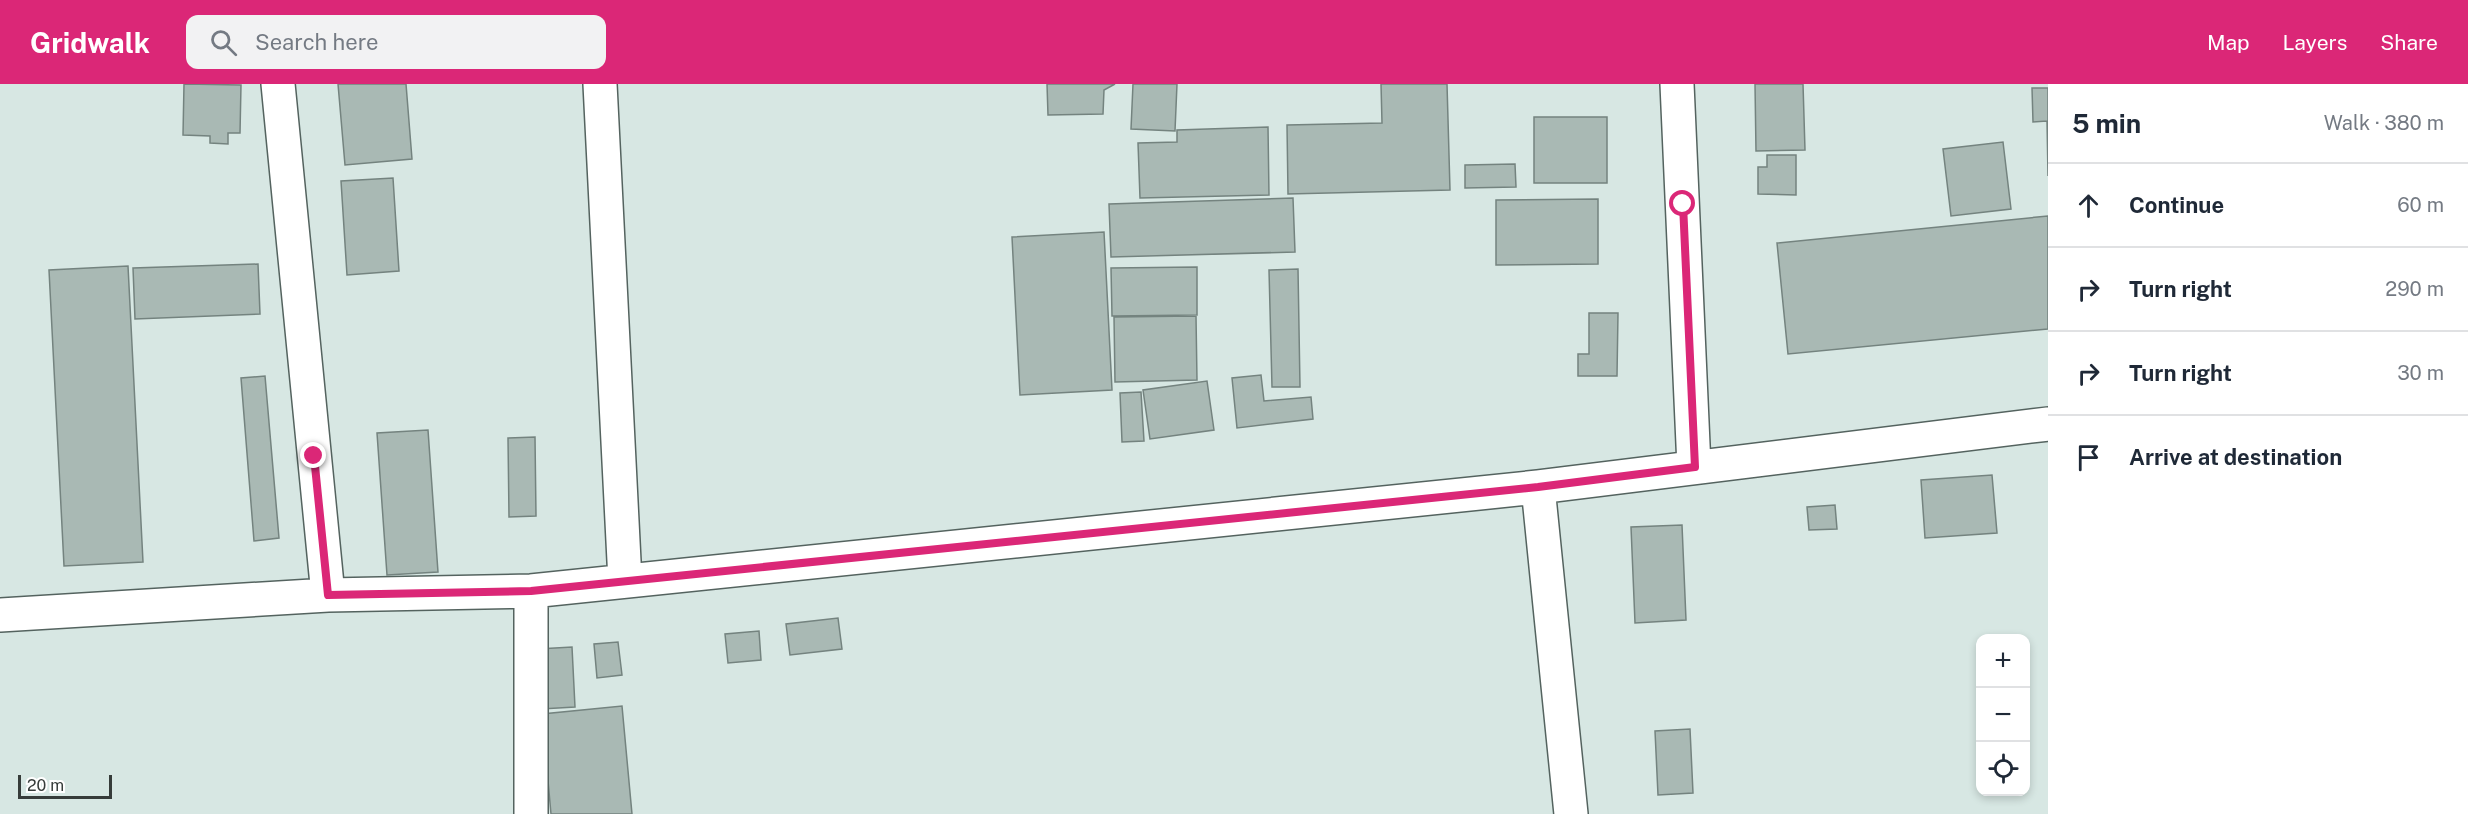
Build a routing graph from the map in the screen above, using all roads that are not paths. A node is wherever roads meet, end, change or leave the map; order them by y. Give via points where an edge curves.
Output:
1 (278, 84) edge
2 (600, 84) edge
3 (1677, 84) edge
4 (2048, 424) edge
5 (1695, 467) junction
6 (1538, 487) junction
7 (625, 581) junction
8 (531, 591) junction
9 (328, 595) junction
10 (0, 615) edge
11 (531, 814) edge
12 (1571, 814) edge

1 - 9 street
2 - 7 street
3 - 5 street
4 - 5 street
5 - 6 street
6 - 7 street
6 - 12 street
7 - 8 street
8 - 9 street
8 - 11 street
9 - 10 street

